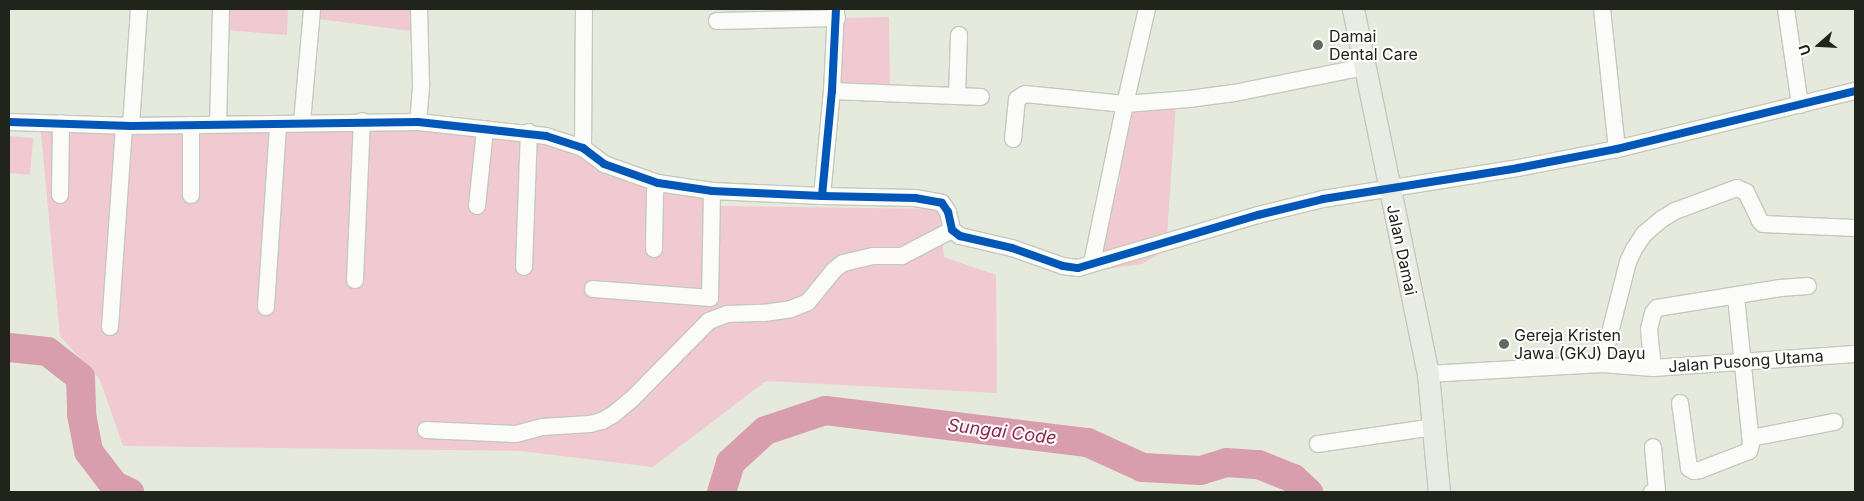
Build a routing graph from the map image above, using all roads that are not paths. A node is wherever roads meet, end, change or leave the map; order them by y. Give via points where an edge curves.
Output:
1 (139, 9) edge
2 (221, 9) edge
3 (312, 9) edge
4 (419, 9) edge
5 (584, 9) edge
6 (1147, 9) edge
7 (1353, 9) edge
8 (1602, 9) edge
9 (1786, 9) edge
10 (837, 13) edge
11 (717, 21) dead end
12 (959, 35) dead end
13 (1364, 67) junction
14 (832, 91) junction
15 (1855, 91) edge
16 (957, 96) junction
17 (981, 96) dead end
18 (1124, 104) junction
19 (1800, 105) junction
20 (362, 121) junction
21 (9, 122) edge
22 (302, 122) junction
23 (418, 122) junction
24 (61, 123) junction
25 (218, 124) junction
26 (278, 124) junction
27 (191, 125) junction
28 (127, 126) junction
29 (485, 130) junction
30 (529, 132) junction
31 (1013, 139) dead end
32 (583, 148) junction
33 (1617, 149) junction
34 (658, 183) junction
35 (1389, 188) junction
36 (712, 191) junction
37 (60, 195) dead end
38 (191, 195) dead end
39 (822, 196) junction
40 (477, 206) dead end
41 (1855, 228) edge
42 (952, 230) junction
43 (654, 249) dead end
44 (1092, 263) junction
45 (524, 267) dead end
46 (356, 280) dead end
47 (1808, 286) dead end
48 (593, 289) dead end
49 (1736, 296) junction
50 (266, 307) dead end
51 (110, 327) dead end
52 (1855, 354) edge
53 (1742, 362) junction
54 (1602, 364) junction
55 (1653, 368) junction
56 (1428, 374) junction
57 (1680, 403) dead end
58 (1834, 422) dead end
59 (1434, 427) junction
60 (426, 430) dead end
61 (1751, 438) junction
62 (1318, 444) dead end
63 (1653, 447) dead end
64 (1439, 492) edge
65 (1652, 492) edge

1 - 28 street
2 - 25 street
3 - 22 street
4 - 23 street via 421,84
5 - 32 street
6 - 18 street
7 - 13 main road, Jalan Damai
8 - 33 street
9 - 19 street
10 - 11 street
10 - 14 street
12 - 16 street
13 - 18 street via 1189,100
13 - 35 main road, Jalan Damai
14 - 16 street
14 - 39 street
15 - 19 street
16 - 17 street
18 - 31 street via 1026,94 1018,99
18 - 44 street
19 - 33 street
20 - 22 street
20 - 23 street
20 - 46 street
21 - 24 street
22 - 26 street
23 - 29 street
24 - 28 street
24 - 37 street
25 - 26 street
25 - 27 street
26 - 50 street
27 - 28 street
27 - 38 street
28 - 51 street
29 - 30 street
29 - 40 street
30 - 32 street
30 - 45 street
32 - 34 street via 604,164
33 - 35 street
34 - 36 street
34 - 43 street
35 - 44 street via 1258,214
35 - 56 main road, Jalan Damai
36 - 39 street
36 - 48 street via 710,298
39 - 42 street via 915,198 942,202
41 - 54 street via 1763,224 1746,192 1737,188 1675,211 1644,234 1634,249
42 - 44 street via 960,236 1012,248 1063,266 1078,268
42 - 60 street via 902,256 872,256 843,263 808,302 791,309 727,314 709,321 632,399 602,421 542,427 516,434
47 - 49 street
49 - 53 street
49 - 55 street via 1658,308 1653,313 1649,329
52 - 53 street, Jalan Pusong Utama
53 - 55 street, Jalan Pusong Utama
53 - 61 street
54 - 55 street, Jalan Pusong Utama
54 - 56 street, Jalan Pusong Utama
56 - 59 main road, Jalan Damai
57 - 61 street via 1688,462 1694,471 1749,451
58 - 61 street
59 - 62 street
59 - 64 main road, Jalan Damai
63 - 65 street via 1657,492

